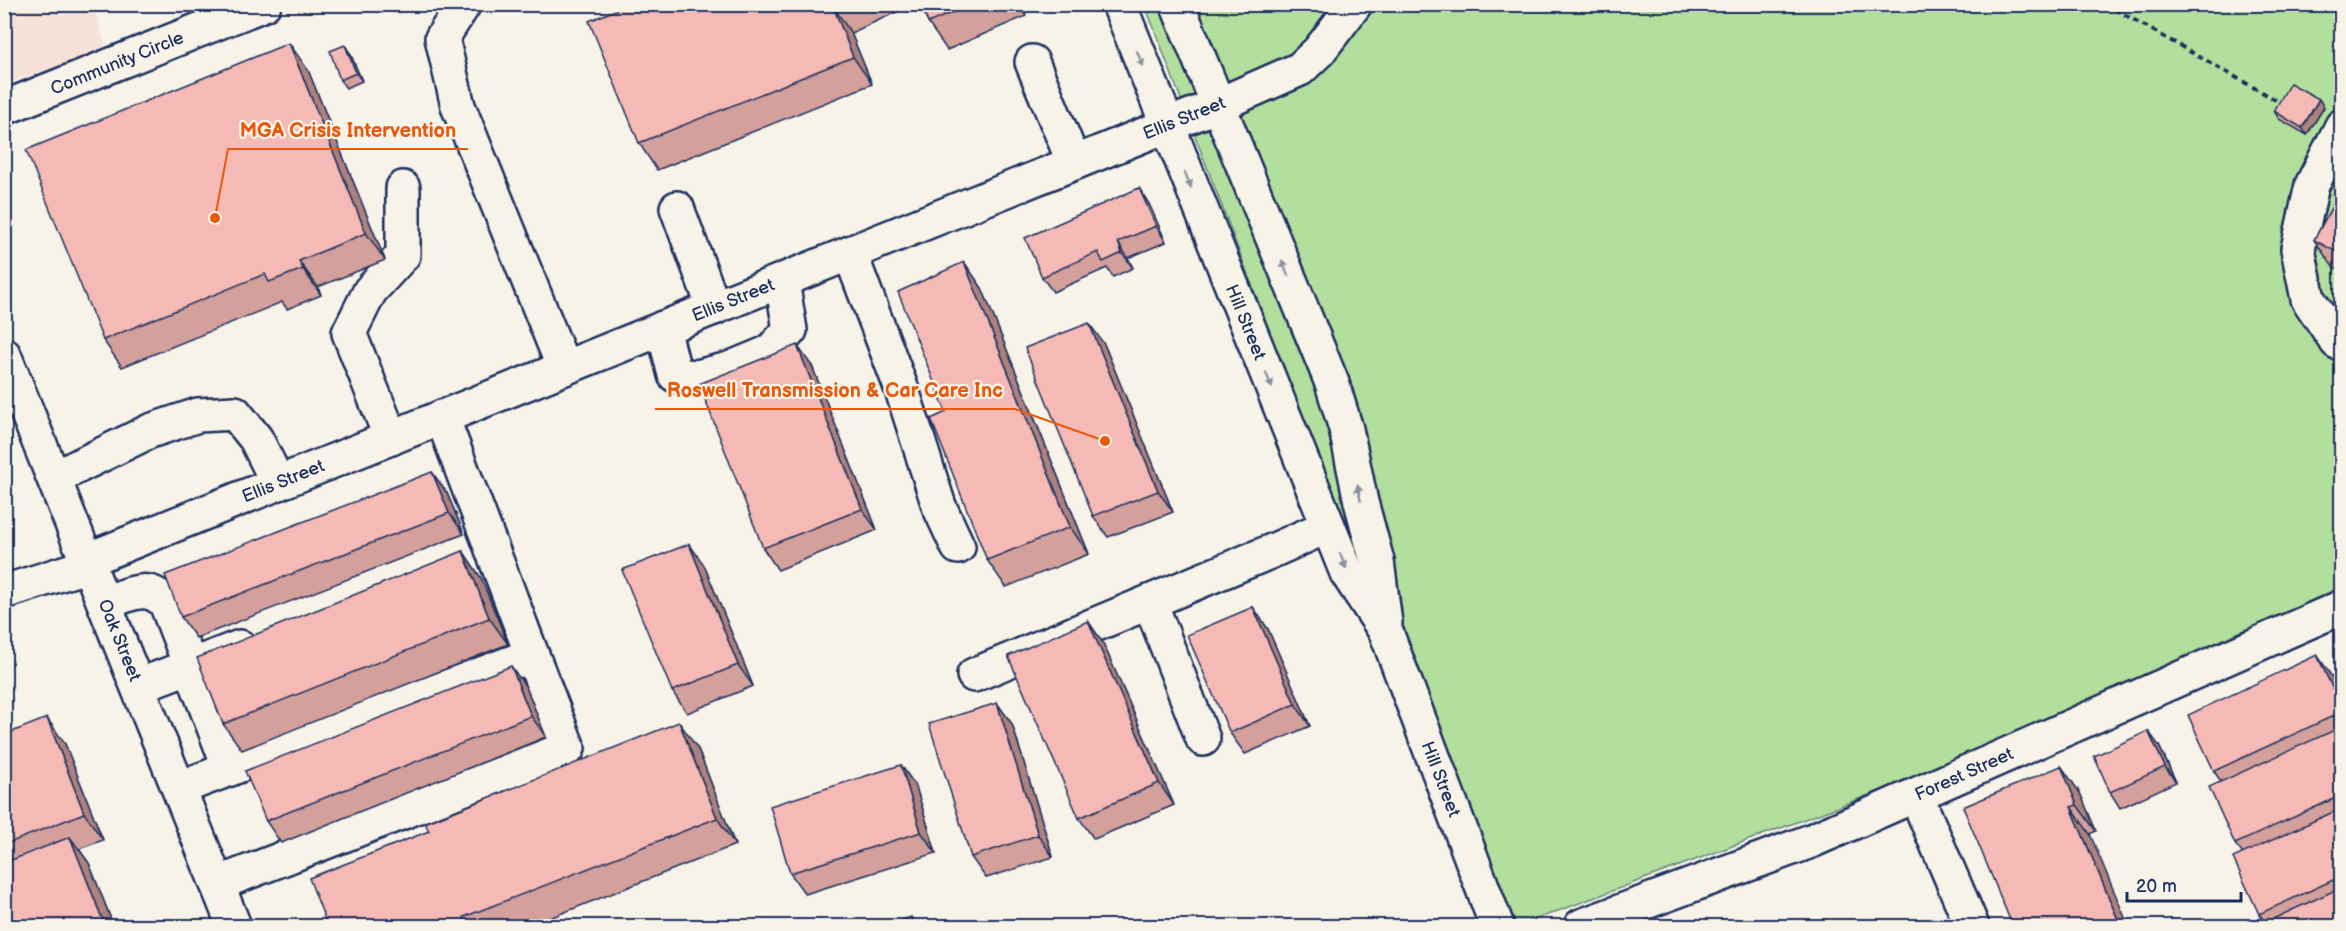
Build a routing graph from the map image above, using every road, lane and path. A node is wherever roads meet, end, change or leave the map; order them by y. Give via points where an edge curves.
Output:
1 (264, 4) edge
2 (464, 4) edge
3 (1119, 4) edge
4 (1177, 4) edge
5 (1355, 4) edge
6 (2106, 4) edge
7 (1032, 62) dead end
8 (2284, 104) edge
9 (1218, 105) junction
10 (4, 108) edge
11 (1167, 126) junction
12 (2342, 126) edge
13 (1074, 163) junction
14 (403, 188) dead end
15 (677, 208) dead end
16 (850, 253) junction
17 (782, 281) junction
18 (714, 308) junction
19 (663, 328) junction
20 (2342, 344) edge
21 (4, 355) edge
22 (564, 368) junction
23 (442, 417) junction
24 (391, 438) junction
25 (54, 478) junction
26 (278, 483) junction
27 (1328, 526) junction
28 (958, 547) dead end
29 (88, 562) junction
30 (4, 592) edge
31 (1150, 602) junction
32 (105, 603) junction
33 (2339, 616) edge
34 (1386, 633) junction
35 (269, 636) edge
36 (532, 655) junction
37 (190, 666) junction
38 (974, 675) dead end
39 (138, 686) junction
40 (1203, 739) dead end
41 (230, 769) junction
42 (179, 788) junction
43 (1916, 795) junction
44 (217, 884) junction
45 (234, 927) edge
46 (1497, 927) edge
47 (1581, 927) edge
48 (1972, 927) edge

1 - 10 street, Community Circle
2 - 22 street via 442,38 458,106
3 -> 11 street, Hill Street
4 - 9 street, Hill Street
5 - 9 street, Ellis Street via 1300,69
6 - 8 path
7 - 13 street
9 - 11 street, Ellis Street
34 -> 9 street, Hill Street via 1377,561 1332,383
11 - 13 street, Ellis Street
11 -> 27 street, Hill Street
12 - 20 street via 2312,185 2298,249 2308,299
13 - 16 street, Ellis Street
14 - 24 street via 403,255 370,291 349,333
15 - 18 street
16 - 17 street, Ellis Street
16 - 28 street via 902,390 939,506
17 - 18 street, Ellis Street
17 - 19 street via 790,330 770,352 729,369 696,377 675,375
18 - 19 street, Ellis Street
19 - 22 street, Ellis Street
21 - 25 street, Oak Street
22 - 23 street, Ellis Street
23 - 24 street, Ellis Street
23 - 36 street via 481,554
24 - 26 street, Ellis Street
25 - 26 street via 159,428 198,415 236,413 256,439
25 - 29 street, Oak Street
26 - 29 street, Ellis Street
27 - 31 street
27 -> 34 street, Hill Street via 1347,573
29 - 30 street, Ellis Street
29 - 32 street, Oak Street
31 - 38 street
31 - 40 street
32 - 37 street via 143,591 159,595 166,603
32 - 39 street, Oak Street
33 - 43 street, Forest Street
34 - 46 street, Hill Street
35 - 37 street
36 - 41 street
36 - 44 street via 568,748
37 - 39 street
37 - 41 street
39 - 42 street, Oak Street
41 - 42 street
42 - 44 street, Oak Street
43 - 47 street, Forest Street via 1810,841
43 - 48 street
44 - 45 street, Oak Street

